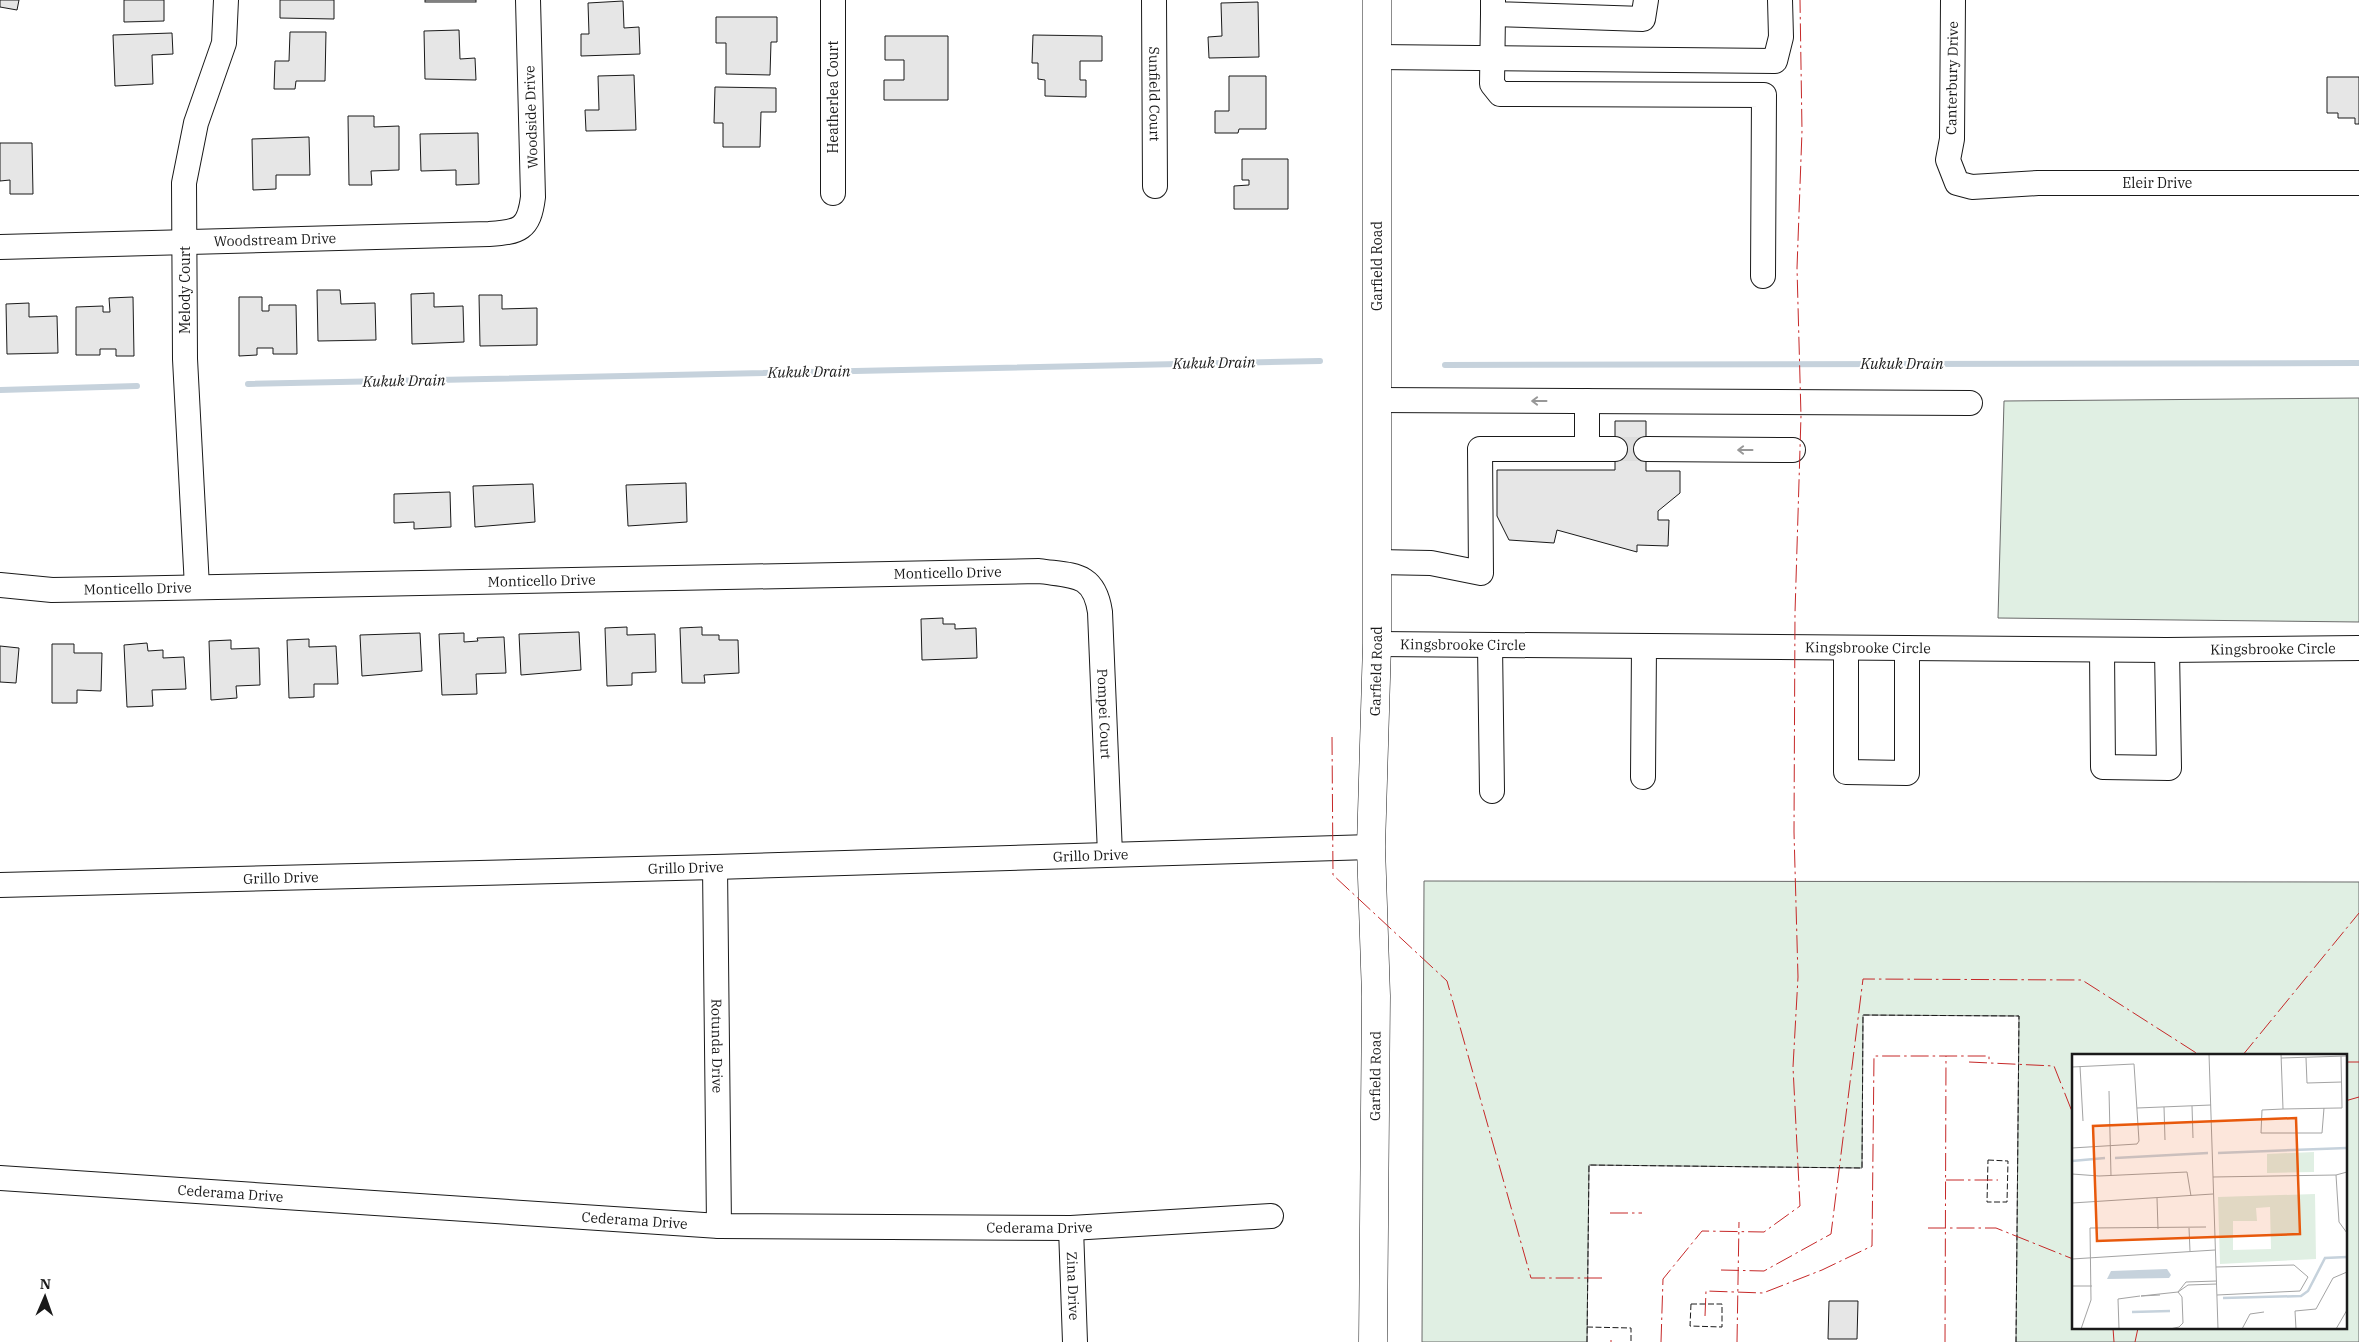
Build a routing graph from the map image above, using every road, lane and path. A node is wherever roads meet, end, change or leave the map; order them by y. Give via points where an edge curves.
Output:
1 (226, 0) edge
2 (528, 0) edge
3 (833, 0) edge
4 (1154, 0) edge
5 (1377, 0) edge
6 (1646, 0) edge
7 (1780, 0) edge
8 (1953, 0) edge
9 (1493, 7) edge
10 (1377, 57) junction
11 (1492, 58) junction
12 (1582, 59) junction
13 (1646, 60) junction
14 (1765, 61) junction
15 (1580, 94) junction
16 (1643, 94) junction
17 (1764, 96) junction
18 (1958, 183) joint
19 (2359, 183) edge
20 (1155, 186) dead end
21 (833, 193) dead end
22 (519, 230) joint
23 (186, 242) junction
24 (0, 247) edge
25 (1762, 276) dead end
26 (1377, 400) junction
27 (1587, 401) junction
28 (1970, 403) dead end
29 (1587, 449) junction
30 (1615, 449) tunnel mouth
31 (1646, 449) tunnel mouth
32 (1793, 450) dead end
33 (1377, 562) junction
34 (1084, 578) joint
35 (0, 585) edge
36 (197, 587) junction
37 (1377, 644) junction
38 (1490, 645) junction
39 (1644, 646) junction
40 (1846, 648) junction
41 (1907, 648) junction
42 (2359, 648) edge
43 (2102, 650) junction
44 (2167, 650) junction
45 (1643, 777) dead end
46 (1492, 791) dead end
47 (1372, 847) junction
48 (1110, 854) junction
49 (715, 867) junction
50 (0, 886) edge
51 (0, 1178) edge
52 (1272, 1216) dead end
53 (719, 1226) junction
54 (1072, 1228) junction
55 (1075, 1342) edge
56 (1373, 1342) edge

1 - 23 street, Melody Court via 224,44 196,123 184,183
2 - 22 street, Woodside Drive via 533,197 527,222
3 - 21 street, Heatherlea Court
4 - 20 street, Sunfield Court
5 - 10 main road, Garfield Road
6 - 9 street via 1643,19
7 - 14 street via 1781,37 1775,61
8 - 18 street, Canterbury Drive via 1952,139 1948,160
9 - 11 street
10 - 11 street
10 - 26 main road, Garfield Road
11 - 12 street
11 - 15 street via 1492,84 1500,94
12 - 13 street
12 - 15 street
13 - 14 street
13 - 16 street
14 - 17 street
15 - 16 street
16 - 17 street
17 - 25 street
18 - 19 street, Eleir Drive via 1972,187 2038,182
22 - 23 street, Woodstream Drive via 489,234
23 - 24 street, Woodstream Drive
23 - 36 street, Melody Court via 185,358
27 -> 26 street
26 - 33 main road, Garfield Road
27 - 28 street
27 - 29 street
29 - 30 street
29 - 33 street via 1480,449 1481,573 1431,564
32 -> 31 street
33 - 37 main road, Garfield Road
34 - 36 street, Monticello Drive via 1039,571
34 - 48 street, Pompei Court via 1098,598 1100,612
35 - 36 street, Monticello Drive via 52,590
37 - 38 street, Kingsbrooke Circle
37 - 47 main road, Garfield Road
38 - 39 street, Kingsbrooke Circle
38 - 46 street
39 - 40 street, Kingsbrooke Circle
39 - 45 street
40 - 41 street, Kingsbrooke Circle
40 - 41 street via 1846,772 1907,773
41 - 43 street, Kingsbrooke Circle
42 - 44 street, Kingsbrooke Circle
43 - 44 street, Kingsbrooke Circle
43 - 44 street via 2103,767 2169,768
47 - 48 street, Grillo Drive
47 - 56 main road, Garfield Road via 1376,996
48 - 49 street, Grillo Drive
49 - 50 street, Grillo Drive
49 - 53 street, Rotunda Drive
51 - 53 street, Cederama Drive
52 - 54 street, Cederama Drive
53 - 54 street, Cederama Drive
54 - 55 street, Zina Drive

